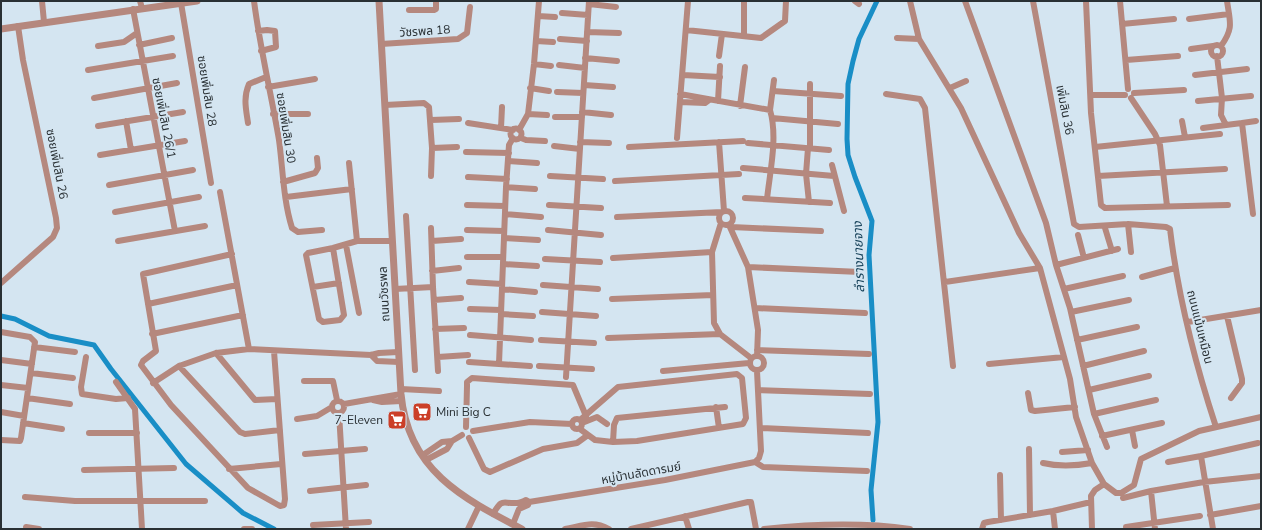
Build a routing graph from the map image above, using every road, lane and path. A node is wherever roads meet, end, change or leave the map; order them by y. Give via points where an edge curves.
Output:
1 (42, 1) edge
2 (197, 1) edge
3 (254, 1) edge
4 (379, 1) edge
5 (436, 1) edge
6 (539, 1) edge
7 (688, 1) edge
8 (744, 1) edge
9 (786, 1) edge
10 (910, 1) edge
11 (965, 1) edge
12 (1033, 1) edge
13 (1086, 1) edge
14 (1120, 1) edge
15 (1227, 1) edge
16 (181, 3) junction
17 (589, 3) edge
18 (149, 4) edge
19 (141, 5) edge
20 (470, 7) dead end
21 (616, 7) dead end
22 (133, 9) junction
23 (409, 10) dead end
24 (562, 13) dead end
25 (1229, 14) junction
26 (588, 15) junction
27 (538, 16) junction
28 (555, 17) dead end
29 (1174, 19) dead end
30 (1188, 19) dead end
31 (44, 22) junction
32 (1122, 24) junction
33 (18, 26) junction
34 (1, 29) edge
35 (686, 30) junction
36 (258, 31) junction
37 (587, 32) junction
38 (137, 33) junction
39 (619, 34) dead end
40 (722, 34) junction
41 (744, 36) junction
42 (172, 38) dead end
43 (897, 38) dead end
44 (920, 38) junction
45 (560, 39) dead end
46 (536, 41) junction
47 (587, 41) junction
48 (553, 42) dead end
49 (381, 44) junction
50 (140, 45) junction
51 (98, 46) dead end
52 (1213, 46) junction
53 (1221, 46) junction
54 (1191, 49) dead end
55 (261, 50) junction
56 (173, 56) dead end
57 (720, 56) dead end
58 (1178, 56) dead end
59 (1217, 56) junction
60 (585, 58) junction
61 (1126, 60) junction
62 (143, 61) junction
63 (617, 61) dead end
64 (534, 64) junction
65 (559, 65) dead end
66 (551, 66) dead end
67 (720, 66) dead end
68 (745, 67) dead end
69 (585, 68) junction
70 (1247, 68) dead end
71 (88, 70) dead end
72 (1219, 72) junction
73 (1194, 75) dead end
74 (683, 76) junction
75 (266, 77) junction
76 (720, 77) junction
77 (315, 79) dead end
78 (774, 80) dead end
79 (966, 81) dead end
80 (177, 83) dead end
81 (810, 84) dead end
82 (584, 85) junction
83 (268, 87) junction
84 (613, 87) dead end
85 (148, 88) junction
86 (530, 88) junction
87 (950, 88) junction
88 (549, 90) dead end
89 (1184, 90) dead end
90 (773, 91) junction
91 (557, 92) dead end
92 (583, 93) junction
93 (680, 94) junction
94 (809, 94) junction
95 (886, 94) dead end
96 (1130, 94) junction
97 (1090, 95) junction
98 (841, 96) dead end
99 (1251, 96) dead end
100 (94, 98) dead end
101 (1222, 98) junction
102 (709, 100) junction
103 (718, 101) junction
104 (1198, 101) dead end
105 (680, 102) junction
106 (385, 105) junction
107 (740, 106) junction
108 (502, 107) dead end
109 (770, 110) junction
110 (183, 112) dead end
111 (273, 114) junction
112 (308, 114) dead end
113 (528, 114) junction
114 (547, 115) dead end
115 (582, 115) junction
116 (611, 115) dead end
117 (153, 117) junction
118 (555, 117) dead end
119 (772, 118) junction
120 (459, 119) dead end
121 (430, 120) junction
122 (126, 121) junction
123 (1182, 121) dead end
124 (1256, 121) dead end
125 (809, 122) junction
126 (248, 123) dead end
127 (468, 123) dead end
128 (1242, 123) junction
129 (838, 124) dead end
130 (1226, 125) junction
131 (98, 126) dead end
132 (501, 128) junction
133 (1203, 128) dead end
134 (516, 130) junction
135 (1220, 134) dead end
136 (1185, 137) junction
137 (513, 138) junction
138 (520, 138) junction
139 (677, 138) dead end
140 (1158, 140) junction
141 (185, 141) dead end
142 (545, 141) dead end
143 (718, 142) junction
144 (609, 143) dead end
145 (772, 144) junction
146 (158, 146) junction
147 (554, 146) dead end
148 (580, 146) junction
149 (457, 147) dead end
150 (629, 147) dead end
151 (1094, 147) junction
152 (432, 148) junction
153 (809, 148) junction
154 (132, 150) junction
155 (829, 150) dead end
156 (466, 152) dead end
157 (509, 153) junction
158 (100, 155) dead end
159 (317, 158) dead end
160 (508, 161) junction
161 (349, 163) dead end
162 (537, 164) dead end
163 (832, 165) dead end
164 (743, 168) dead end
165 (193, 170) dead end
166 (1225, 170) dead end
167 (770, 171) junction
168 (1163, 172) junction
169 (739, 174) dead end
170 (806, 174) junction
171 (164, 175) junction
172 (722, 175) junction
173 (430, 176) dead end
174 (550, 176) dead end
175 (834, 176) junction
176 (1098, 176) junction
177 (468, 177) dead end
178 (578, 177) junction
179 (507, 179) junction
180 (603, 179) dead end
181 (615, 181) dead end
182 (283, 182) junction
183 (211, 183) dead end
184 (109, 185) dead end
185 (506, 187) junction
186 (352, 189) junction
187 (535, 189) dead end
188 (220, 192) dead end
189 (199, 197) dead end
190 (286, 197) junction
191 (745, 198) dead end
192 (767, 199) junction
193 (809, 202) junction
194 (169, 203) junction
195 (830, 204) dead end
196 (467, 205) dead end
197 (549, 205) dead end
198 (1228, 205) dead end
199 (505, 206) junction
200 (1167, 206) junction
201 (576, 207) junction
202 (600, 208) dead end
203 (844, 211) dead end
204 (115, 212) dead end
205 (723, 212) junction
206 (505, 214) junction
207 (1253, 214) dead end
208 (406, 216) dead end
209 (541, 217) dead end
210 (617, 217) dead end
211 (721, 223) junction
212 (1128, 224) junction
213 (205, 226) dead end
214 (730, 226) junction
215 (431, 228) dead end
216 (1105, 228) dead end
217 (322, 230) dead end
218 (467, 230) dead end
219 (548, 230) dead end
220 (174, 231) junction
221 (504, 231) junction
222 (821, 231) dead end
223 (575, 233) junction
224 (601, 235) dead end
225 (1078, 235) dead end
226 (504, 238) junction
227 (461, 239) dead end
228 (538, 240) dead end
229 (118, 241) dead end
230 (357, 241) junction
231 (392, 241) junction
232 (432, 241) junction
233 (346, 245) junction
234 (333, 248) junction
235 (712, 252) junction
236 (1131, 252) dead end
237 (232, 254) junction
238 (467, 257) dead end
239 (503, 257) junction
240 (613, 258) dead end
241 (1084, 258) junction
242 (545, 259) dead end
243 (573, 261) junction
244 (600, 262) dead end
245 (503, 264) junction
246 (1056, 265) junction
247 (537, 266) dead end
248 (748, 267) junction
249 (459, 268) dead end
250 (1040, 268) junction
251 (1175, 268) junction
252 (432, 271) junction
253 (860, 272) dead end
254 (1123, 276) dead end
255 (1142, 277) dead end
256 (469, 282) dead end
257 (945, 282) junction
258 (1, 283) edge
259 (339, 283) junction
260 (237, 284) junction
261 (543, 285) dead end
262 (433, 287) junction
263 (502, 287) junction
264 (312, 288) junction
265 (395, 288) junction
266 (410, 288) junction
267 (571, 288) junction
268 (598, 289) dead end
269 (1064, 289) junction
270 (535, 292) dead end
271 (713, 295) junction
272 (460, 298) dead end
273 (612, 299) dead end
274 (434, 300) junction
275 (1129, 300) dead end
276 (148, 304) junction
277 (755, 308) junction
278 (470, 309) dead end
279 (1261, 310) edge
280 (501, 312) junction
281 (542, 312) dead end
282 (1071, 312) junction
283 (359, 313) dead end
284 (865, 313) dead end
285 (243, 315) junction
286 (570, 315) junction
287 (533, 316) dead end
288 (596, 316) dead end
289 (1227, 316) junction
290 (1188, 322) junction
291 (1137, 327) dead end
292 (464, 328) dead end
293 (435, 329) junction
294 (1, 332) edge
295 (152, 334) junction
296 (720, 334) junction
297 (470, 335) dead end
298 (500, 337) junction
299 (608, 338) dead end
300 (531, 340) dead end
301 (542, 340) dead end
302 (1077, 340) junction
303 (568, 341) junction
304 (594, 343) dead end
305 (34, 347) junction
306 (249, 349) junction
307 (274, 351) junction
308 (1144, 351) dead end
309 (75, 352) dead end
310 (398, 352) junction
311 (216, 353) junction
312 (869, 354) dead end
313 (371, 355) junction
314 (468, 355) dead end
315 (86, 357) dead end
316 (754, 357) junction
317 (1064, 357) junction
318 (438, 358) junction
319 (1, 360) edge
320 (399, 362) junction
321 (469, 362) dead end
322 (32, 364) junction
323 (499, 364) junction
324 (989, 364) dead end
325 (179, 366) junction
326 (530, 366) dead end
327 (538, 366) dead end
328 (953, 366) dead end
329 (1083, 366) junction
330 (566, 367) junction
331 (592, 369) dead end
332 (415, 370) dead end
333 (438, 371) dead end
334 (662, 371) dead end
335 (757, 371) junction
336 (31, 372) junction
337 (1148, 376) dead end
338 (566, 377) dead end
339 (73, 378) dead end
340 (304, 381) dead end
341 (116, 382) dead end
342 (153, 383) junction
343 (1, 385) edge
344 (28, 388) junction
345 (758, 390) junction
346 (1088, 390) junction
347 (439, 391) dead end
348 (1028, 393) dead end
349 (870, 394) dead end
350 (401, 395) junction
351 (27, 398) junction
352 (128, 398) junction
353 (1231, 398) dead end
354 (277, 399) junction
355 (337, 400) junction
356 (1156, 400) dead end
357 (70, 404) dead end
358 (344, 404) junction
359 (332, 407) junction
360 (716, 407) junction
361 (724, 407) dead end
362 (1075, 407) junction
363 (1, 412) edge
364 (339, 413) junction
365 (1094, 414) junction
366 (24, 416) junction
367 (586, 416) junction
368 (1261, 417) edge
369 (297, 419) dead end
370 (23, 423) junction
371 (1162, 423) dead end
372 (581, 424) junction
373 (607, 424) dead end
374 (466, 427) junction
375 (719, 428) junction
376 (760, 428) junction
377 (1216, 428) junction
378 (62, 429) dead end
379 (280, 430) junction
380 (1132, 430) junction
381 (473, 431) junction
382 (89, 433) dead end
383 (137, 433) junction
384 (868, 433) dead end
385 (462, 435) junction
386 (588, 436) junction
387 (1102, 436) junction
388 (469, 438) junction
389 (1, 440) edge
390 (613, 442) junction
391 (1258, 443) dead end
392 (1135, 446) dead end
393 (1107, 447) dead end
394 (365, 449) dead end
395 (1028, 449) dead end
396 (1088, 450) junction
397 (341, 451) junction
398 (1062, 452) dead end
399 (305, 454) dead end
400 (1201, 456) junction
401 (424, 458) junction
402 (755, 462) junction
403 (1168, 462) dead end
404 (1043, 463) dead end
405 (1092, 463) junction
406 (281, 464) junction
407 (174, 468) dead end
408 (140, 469) junction
409 (229, 469) junction
410 (84, 470) dead end
411 (867, 472) dead end
412 (1000, 475) dead end
413 (1261, 476) edge
414 (1204, 482) junction
415 (1104, 484) junction
416 (366, 485) dead end
417 (344, 488) junction
418 (310, 491) dead end
419 (1151, 491) junction
420 (25, 497) dead end
421 (1123, 498) dead end
422 (205, 501) dead end
423 (142, 502) junction
424 (1091, 502) junction
425 (479, 506) junction
426 (518, 506) junction
427 (1261, 506) edge
428 (1053, 511) junction
429 (493, 514) junction
430 (1030, 515) junction
431 (1210, 515) junction
432 (685, 516) junction
433 (1200, 516) dead end
434 (1001, 520) junction
435 (369, 522) dead end
436 (513, 524) junction
437 (313, 525) dead end
438 (346, 526) edge
439 (1155, 526) edge
440 (26, 527) dead end
441 (843, 527) edge
442 (1126, 527) dead end
443 (39, 529) edge
444 (142, 529) edge
445 (244, 529) edge
446 (252, 529) edge
447 (468, 529) edge
448 (522, 529) edge
449 (565, 529) edge
450 (609, 529) edge
451 (632, 529) edge
452 (689, 529) edge
453 (756, 529) edge
454 (764, 529) edge
455 (910, 529) edge
456 (982, 529) edge
457 (1055, 529) edge
458 (1092, 529) edge
459 (1212, 529) edge

1 - 31 street
2 - 16 street
3 - 36 street, ซอยเพิ่มสิน 30
4 - 49 street, ถนนวัชรพล
5 - 23 street via 434,10
6 - 27 street
7 - 35 street
8 - 41 street
9 - 41 street via 785,21 782,24 761,38
10 - 44 street
11 - 246 street via 1046,223
12 - 212 street, เพิ่มสิน 36 via 1074,224 1079,227
13 - 97 street
14 - 32 street
15 - 25 street
16 - 18 street
16 - 183 street, ซอยเพิ่มสิน 28
17 - 21 street
17 - 26 street
18 - 19 street
19 - 22 street
20 - 49 street, วัชรพล 18 via 467,34 458,39
22 - 31 street
22 - 38 street, ซอยเพิ่มสิน 26/1
24 - 26 street
25 - 30 street
25 - 53 street via 1229,35
26 - 37 street
27 - 28 street
27 - 46 street
29 - 32 street
31 - 33 street
32 - 61 street
33 - 34 street
33 - 258 street, ซอยเพิ่มสิน 26 via 57,228 53,236
35 - 40 street
35 - 74 street
36 - 55 street, ซอยเพิ่มสิน 30
36 - 55 street via 276,33 276,47
37 - 39 street
37 - 47 street
38 - 50 street, ซอยเพิ่มสิน 26/1
38 - 51 street via 124,42
40 - 41 street
40 - 57 street
42 - 50 street
43 - 44 street
44 - 87 street
45 - 47 street
46 - 48 street
46 - 64 street
47 - 60 street
49 - 106 street, ถนนวัชรพล
50 - 62 street, ซอยเพิ่มสิน 26/1
52 - 53 street
52 - 54 street
52 - 59 street via 1212,53
53 - 59 street via 1223,52
55 - 75 street, ซอยเพิ่มสิน 30
56 - 62 street
58 - 61 street
59 - 72 street
60 - 63 street
60 - 69 street
61 - 96 street
62 - 71 street
62 - 85 street, ซอยเพิ่มสิน 26/1
64 - 66 street
64 - 86 street
65 - 69 street
67 - 76 street
68 - 107 street
69 - 82 street
70 - 72 street
72 - 73 street
72 - 101 street
74 - 76 street
74 - 93 street
75 - 83 street, ซอยเพิ่มสิน 30
75 - 126 street via 249,84 245,100
76 - 103 street
77 - 83 street
78 - 90 street
79 - 87 street
80 - 85 street
81 - 94 street
82 - 84 street
82 - 92 street
83 - 111 street, ซอยเพิ่มสิน 30
85 - 100 street
85 - 117 street, ซอยเพิ่มสิน 26/1
86 - 88 street
86 - 113 street
87 - 250 street via 1019,234
89 - 96 street
90 - 94 street
90 - 109 street
91 - 92 street
92 - 115 street
93 - 102 street
93 - 105 street
94 - 98 street
94 - 125 street
95 - 257 street via 920,99 925,108
96 - 97 street
96 - 140 street
97 - 151 street
99 - 101 street
101 - 104 street
101 - 130 street via 1221,115
102 - 103 street
102 - 105 street via 705,103
103 - 107 street
105 - 139 street
106 - 121 street via 427,105
106 - 231 street, ถนนวัชรพล
107 - 109 street
108 - 132 street
109 - 119 street
110 - 117 street
111 - 112 street
111 - 182 street, ซอยเพิ่มสิน 30 via 279,140
113 - 114 street
113 - 134 street
115 - 116 street
115 - 118 street
115 - 148 street
117 - 122 street
117 - 146 street, ซอยเพิ่มสิน 26/1
119 - 125 street
119 - 145 street
120 - 121 street
121 - 152 street
122 - 131 street
122 - 154 street
123 - 136 street
124 - 128 street
125 - 129 street
125 - 153 street
127 - 132 street
128 - 130 street
128 - 207 street
130 - 133 street
132 - 134 street
134 - 137 street via 511,135
134 - 138 street via 522,134
135 - 136 street
136 - 140 street
137 - 138 street
137 - 157 street via 509,145
138 - 142 street
140 - 151 street
140 - 168 street
141 - 146 street
143 - 145 street
143 - 150 street
143 - 172 street
144 - 148 street
145 - 153 street
145 - 167 street
146 - 154 street
146 - 171 street, ซอยเพิ่มสิน 26/1
147 - 148 street
148 - 178 street
149 - 152 street
151 - 176 street
152 - 173 street
153 - 155 street
153 - 170 street
154 - 158 street
156 - 157 street
157 - 160 street
159 - 182 street via 318,168 315,174
160 - 162 street
160 - 179 street
161 - 186 street
163 - 175 street
164 - 167 street
165 - 171 street
166 - 168 street
167 - 170 street
167 - 192 street
168 - 176 street
168 - 200 street
169 - 172 street
170 - 175 street
170 - 193 street
171 - 184 street
171 - 194 street, ซอยเพิ่มสิน 26/1
172 - 181 street
172 - 205 street
174 - 178 street
175 - 203 street
176 - 200 street via 1101,204 1105,208
177 - 179 street
178 - 180 street
178 - 201 street
179 - 185 street
182 - 190 street, ซอยเพิ่มสิน 30
185 - 187 street
185 - 199 street
186 - 190 street
186 - 230 street
188 - 237 street
189 - 194 street
190 - 217 street, ซอยเพิ่มสิน 30 via 292,228 298,232
191 - 192 street
192 - 193 street
193 - 195 street
194 - 204 street
194 - 220 street, ซอยเพิ่มสิน 26/1
196 - 199 street
197 - 201 street
198 - 200 street
199 - 206 street
201 - 202 street
201 - 223 street
205 - 210 street
205 - 211 street via 719,218
205 - 214 street via 731,214
206 - 209 street
206 - 221 street
208 - 266 street
211 - 214 street
211 - 235 street
212 - 236 street
212 - 251 street, ถนนแม้นเหมือน via 1170,229
213 - 220 street
214 - 222 street
214 - 248 street
215 - 232 street
216 - 241 street via 1115,250
218 - 221 street
219 - 223 street
220 - 229 street
221 - 226 street
223 - 224 street
223 - 243 street
225 - 241 street
226 - 228 street
226 - 239 street
227 - 232 street
230 - 231 street
230 - 233 street
231 - 265 street, ถนนวัชรพล
232 - 252 street
233 - 234 street
233 - 283 street
234 - 259 street
234 - 264 street via 310,251 306,254
235 - 240 street
235 - 271 street
237 - 260 street
237 - 276 street via 143,274
238 - 239 street
239 - 245 street
241 - 246 street
242 - 243 street
243 - 244 street
243 - 267 street
245 - 247 street
245 - 263 street
246 - 269 street
248 - 253 street
248 - 277 street
249 - 252 street
250 - 257 street
250 - 317 street
251 - 255 street
251 - 290 street, ถนนแม้นเหมือน
252 - 262 street
254 - 269 street
256 - 263 street
257 - 328 street
259 - 264 street
259 - 264 street via 344,315 340,320 320,322
260 - 276 street
260 - 285 street
261 - 267 street
262 - 266 street
262 - 274 street
263 - 270 street
263 - 280 street
265 - 266 street
265 - 310 street, ถนนวัชรพล
266 - 332 street
267 - 268 street
267 - 286 street
269 - 282 street
271 - 273 street
271 - 296 street via 714,323
272 - 274 street
274 - 293 street
275 - 282 street
276 - 295 street
277 - 284 street
277 - 316 street via 758,330
278 - 280 street
279 - 289 street
280 - 287 street
280 - 298 street
281 - 286 street
282 - 302 street
285 - 295 street
285 - 306 street
286 - 288 street
286 - 303 street
289 - 290 street
289 - 353 street via 1242,379 1242,383
290 - 377 street, ถนนแม้นเหมือน
291 - 302 street
292 - 293 street
293 - 318 street
294 - 305 street via 33,339
295 - 342 street via 156,351 143,361 141,366
296 - 299 street
296 - 316 street
297 - 298 street
298 - 300 street
298 - 323 street
301 - 303 street
302 - 329 street
303 - 304 street
303 - 330 street
305 - 309 street
305 - 322 street
306 - 307 street
306 - 311 street
307 - 313 street
307 - 354 street
308 - 329 street
310 - 313 street
310 - 320 street, ถนนวัชรพล
311 - 325 street
311 - 354 street via 255,400
312 - 316 street
313 - 320 street via 377,361
314 - 318 street
315 - 352 street via 82,394 116,399
316 - 334 street
316 - 335 street via 751,368
316 - 335 street via 763,359 763,368
317 - 324 street
317 - 362 street
318 - 333 street
319 - 322 street
320 - 350 street, ถนนวัชรพล
321 - 323 street
322 - 336 street
323 - 326 street
325 - 342 street
325 - 379 street via 240,432 245,434
327 - 330 street
329 - 346 street
330 - 331 street
330 - 338 street
335 - 345 street
336 - 339 street
336 - 344 street
337 - 346 street
340 - 355 street via 333,381
341 - 352 street
342 - 409 street
343 - 344 street
344 - 351 street
345 - 349 street
345 - 376 street
346 - 365 street
347 - 350 street
348 - 362 street via 1031,410
350 - 358 street via 382,402 373,400
350 - 401 street, ถนนวัชรพล via 405,421
351 - 357 street
351 - 366 street
352 - 383 street via 135,409
354 - 379 street
355 - 358 street
355 - 359 street
356 - 365 street
358 - 364 street via 343,412
359 - 364 street via 334,412
359 - 369 street via 317,416
360 - 361 street
360 - 375 street
360 - 390 street via 617,418
362 - 396 street
363 - 366 street
364 - 397 street
365 - 387 street
366 - 370 street
367 - 372 street
367 - 374 street via 573,385 472,378 467,382
367 - 375 street via 618,387 740,375 746,422
368 - 377 street
370 - 378 street
370 - 389 street via 20,441
371 - 380 street
372 - 373 street via 597,417
372 - 381 street via 574,429 572,424 530,422
372 - 386 street
374 - 381 street
374 - 385 street via 462,430
375 - 390 street via 637,441
376 - 384 street
376 - 402 street via 761,450
377 - 415 street via 1199,431 1141,459 1134,485 1121,493 1116,493
379 - 406 street
380 - 387 street
380 - 392 street
381 - 388 street
382 - 383 street
383 - 408 street
385 - 388 street
385 - 401 street via 452,441 447,448
386 - 388 street via 577,443 544,449 490,472 484,469
386 - 390 street via 595,440
387 - 393 street
391 - 400 street
394 - 397 street
395 - 430 street
396 - 398 street
396 - 405 street
397 - 399 street
397 - 417 street
400 - 403 street
400 - 414 street
401 - 425 street, ถนนวัชรพล via 442,480
402 - 411 street, หมู่บ้านลัดดารมย์ via 763,467
402 - 426 street, หมู่บ้านลัดดารมย์ via 665,480 529,502 526,500
404 - 405 street via 1077,466
405 - 415 street
406 - 409 street
406 - 409 street via 285,499 284,504 280,506 248,488
407 - 408 street
408 - 410 street
408 - 423 street
412 - 434 street
413 - 414 street
414 - 419 street
414 - 431 street
415 - 424 street via 1095,490
416 - 417 street
417 - 418 street
417 - 438 street
419 - 421 street
419 - 439 street
420 - 423 street
422 - 423 street
423 - 444 street
424 - 428 street
424 - 458 street
425 - 429 street, ถนนวัชรพล
425 - 447 street
426 - 429 street, หมู่บ้านลัดดารมย์ via 507,501 501,503
426 - 436 street
427 - 431 street
428 - 430 street
428 - 457 street
429 - 436 street, ถนนวัชรพล
430 - 434 street
431 - 459 street
432 - 451 street
432 - 452 street
432 - 453 street via 751,502
433 - 439 street
434 - 456 street via 984,523
435 - 438 street
436 - 448 street, ถนนวัชรพล
437 - 438 street
439 - 442 street
440 - 443 street
441 - 454 street via 810,525
441 - 455 street
445 - 446 street
449 - 450 street via 594,523

